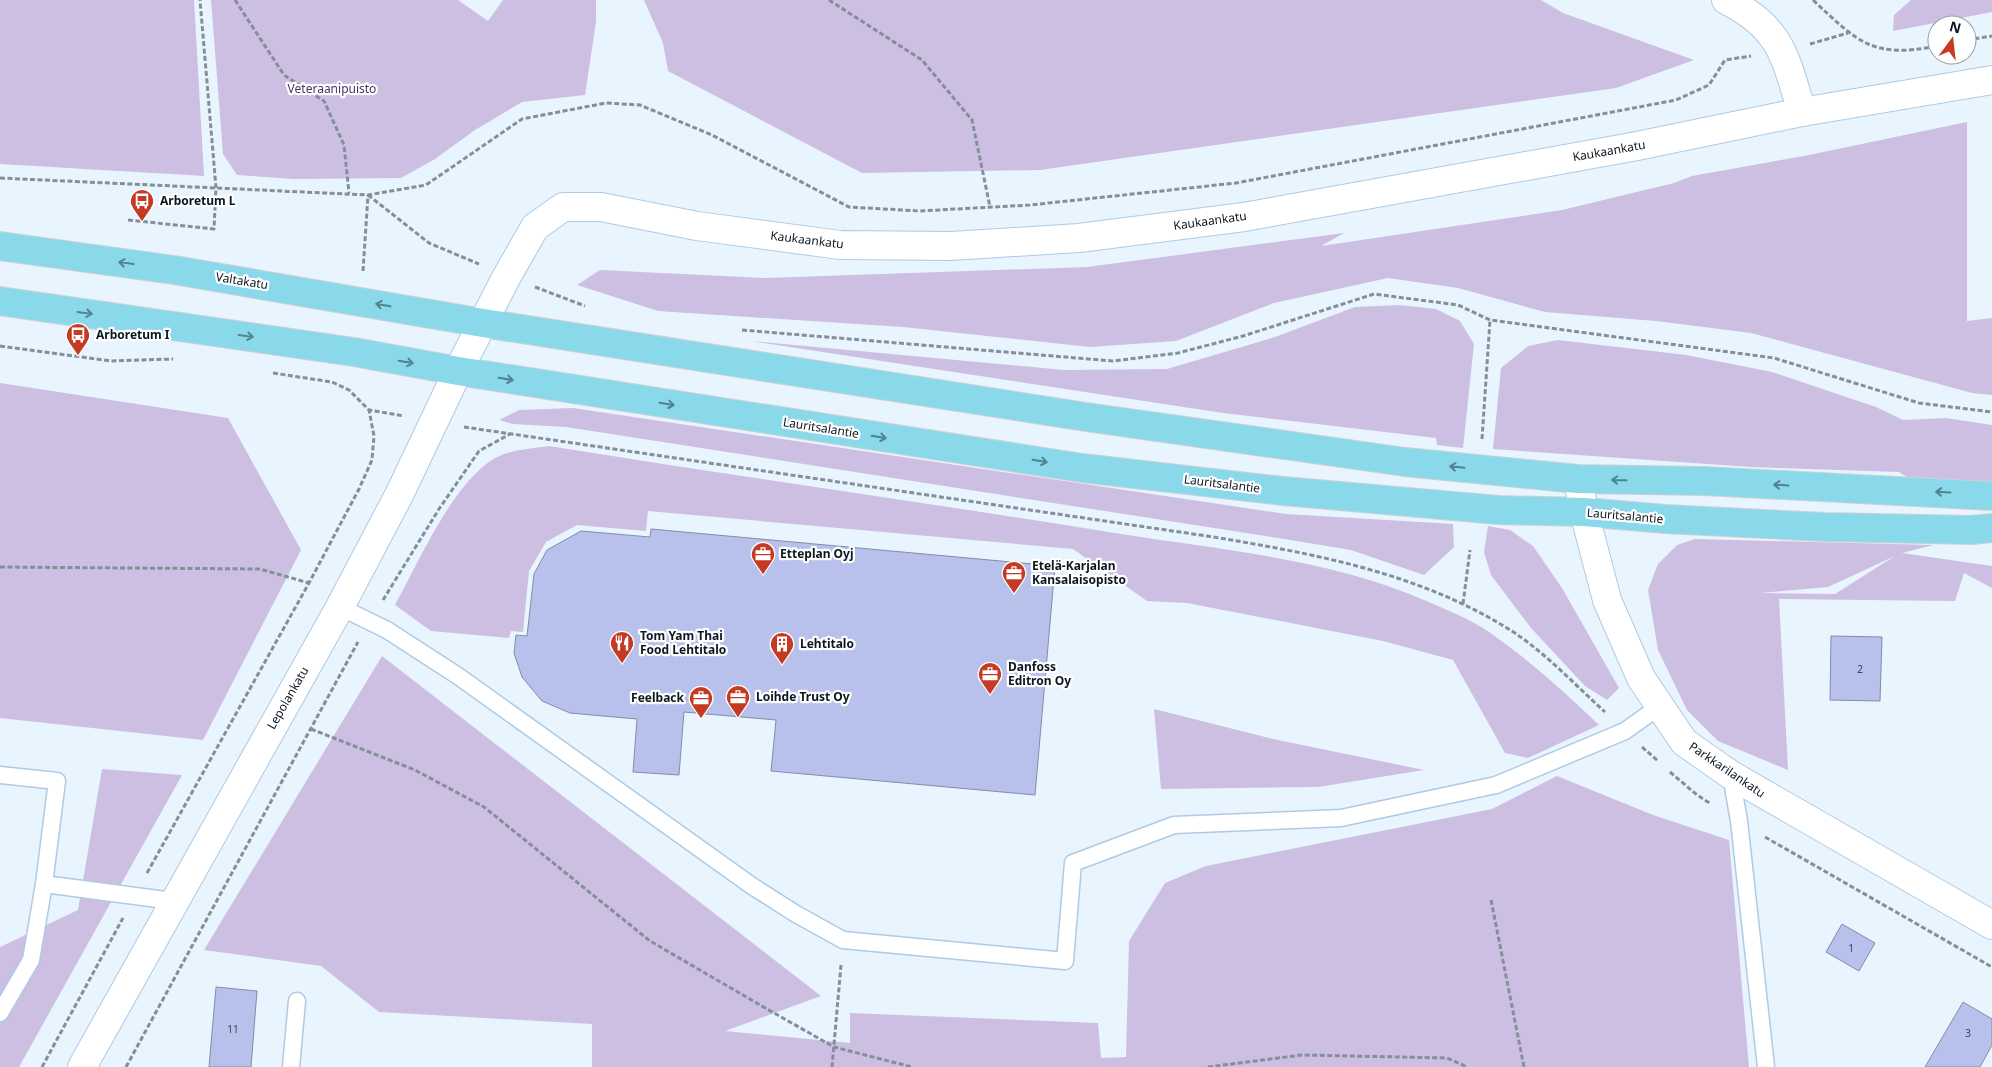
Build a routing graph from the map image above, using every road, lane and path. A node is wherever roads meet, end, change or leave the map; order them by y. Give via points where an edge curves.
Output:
1 (200, 0) edge
2 (235, 0) edge
3 (830, 0) edge
4 (1726, 0) edge
5 (1814, 0) edge
6 (1848, 33) junction
7 (1992, 36) edge
8 (1977, 38) edge
9 (1927, 48) edge
10 (1784, 51) junction
11 (1992, 80) edge
12 (1802, 112) junction
13 (0, 178) edge
14 (216, 188) junction
15 (349, 194) junction
16 (368, 195) junction
17 (990, 207) junction
18 (128, 220) dead end
19 (0, 246) edge
20 (507, 276) junction
21 (0, 300) edge
22 (587, 307) dead end
23 (1490, 320) junction
24 (483, 323) junction
25 (734, 330) dead end
26 (0, 346) edge
27 (180, 360) dead end
28 (458, 371) junction
29 (265, 372) dead end
30 (369, 410) junction
31 (1992, 412) edge
32 (434, 423) junction
33 (511, 433) junction
34 (1482, 441) dead end
35 (1578, 479) junction
36 (1992, 496) edge
37 (1584, 512) junction
38 (1992, 528) edge
39 (1470, 550) dead end
40 (0, 567) edge
41 (309, 583) junction
42 (1463, 604) junction
43 (340, 607) junction
44 (370, 621) junction
45 (1660, 706) junction
46 (279, 714) junction
47 (310, 729) junction
48 (1625, 731) junction
49 (0, 775) edge
50 (1731, 775) junction
51 (1739, 821) junction
52 (44, 884) junction
53 (135, 895) junction
54 (1491, 900) dead end
55 (174, 901) junction
56 (1992, 926) edge
57 (843, 940) junction
58 (1992, 967) edge
59 (297, 1000) dead end
60 (0, 1013) edge
61 (834, 1047) junction
62 (42, 1067) edge
63 (82, 1067) edge
64 (126, 1067) edge
65 (291, 1067) edge
66 (832, 1067) edge
67 (912, 1067) edge
68 (1208, 1067) edge
69 (1467, 1067) edge
70 (1524, 1067) edge
71 (1766, 1067) edge

1 - 14 path
2 - 15 path via 284,75 324,101 344,145
3 - 17 path via 922,60 972,120
4 - 10 street via 1748,11 1772,33
5 - 6 path
6 - 9 path via 1874,47 1910,52
6 - 10 path
7 - 8 path
10 - 12 street
10 - 17 path via 1726,60 1709,85 1676,100 1236,183
11 - 12 street, Kaukaankatu
12 - 20 street, Kaukaankatu via 1637,146 1244,217 1079,238 951,246 840,245 697,226 601,207 563,207 535,227
13 - 14 path
14 - 15 path
14 - 18 path via 214,229
15 - 16 path
16 - 17 path via 426,185 522,119 606,103 640,105 712,135 849,207 920,211
16 - 20 path via 429,243
24 -> 19 main road, Valtakatu via 184,272
20 - 22 path
20 - 24 street, Kaukaankatu
21 -> 28 main road
23 - 25 path via 1458,304 1374,294 1178,353 1113,362
23 - 31 path via 1774,358 1919,402
23 - 34 path
24 - 28 street, Lepolankatu
35 -> 24 main road via 1313,450
26 - 27 path via 111,361
28 - 32 street, Lepolankatu
28 -> 37 main road, Lauritsalantie via 1082,468 1283,491 1498,510
29 - 30 path via 332,382 349,390
30 - 32 path
30 - 41 path via 374,436 372,460
32 - 33 path
32 - 43 street, Lepolankatu
33 - 42 path via 1311,554 1396,576
33 - 44 path via 479,451 439,508
36 -> 35 main road via 1713,482
35 - 37 street, Parkkarilankatu
37 - 38 main road, Lauritsalantie via 1825,527
37 - 45 street, Parkkarilankatu via 1607,600 1641,678
39 - 42 path
40 - 41 path via 260,569
41 - 53 path
42 - 48 path via 1508,628 1531,646
43 - 44 lane
43 - 46 street, Lepolankatu
44 - 47 path
44 - 57 lane via 458,676 752,886
45 - 48 lane
45 - 50 street, Parkkarilankatu via 1684,742
46 - 47 path
46 - 55 street, Lepolankatu
47 - 61 path via 415,770 484,807 650,942
47 - 64 path
48 - 51 path via 1697,795
48 - 57 lane via 1496,785 1341,818 1174,825 1073,863 1065,961
49 - 52 lane via 57,781
50 - 51 lane
50 - 56 street, Parkkarilankatu
51 - 58 path
51 - 71 lane
52 - 53 lane
52 - 60 lane via 30,960
53 - 55 lane
53 - 62 path
54 - 70 path
55 - 63 street, Lepolankatu
57 - 61 path
59 - 65 lane
61 - 66 path
61 - 67 path
68 - 69 path via 1302,1056 1447,1058

